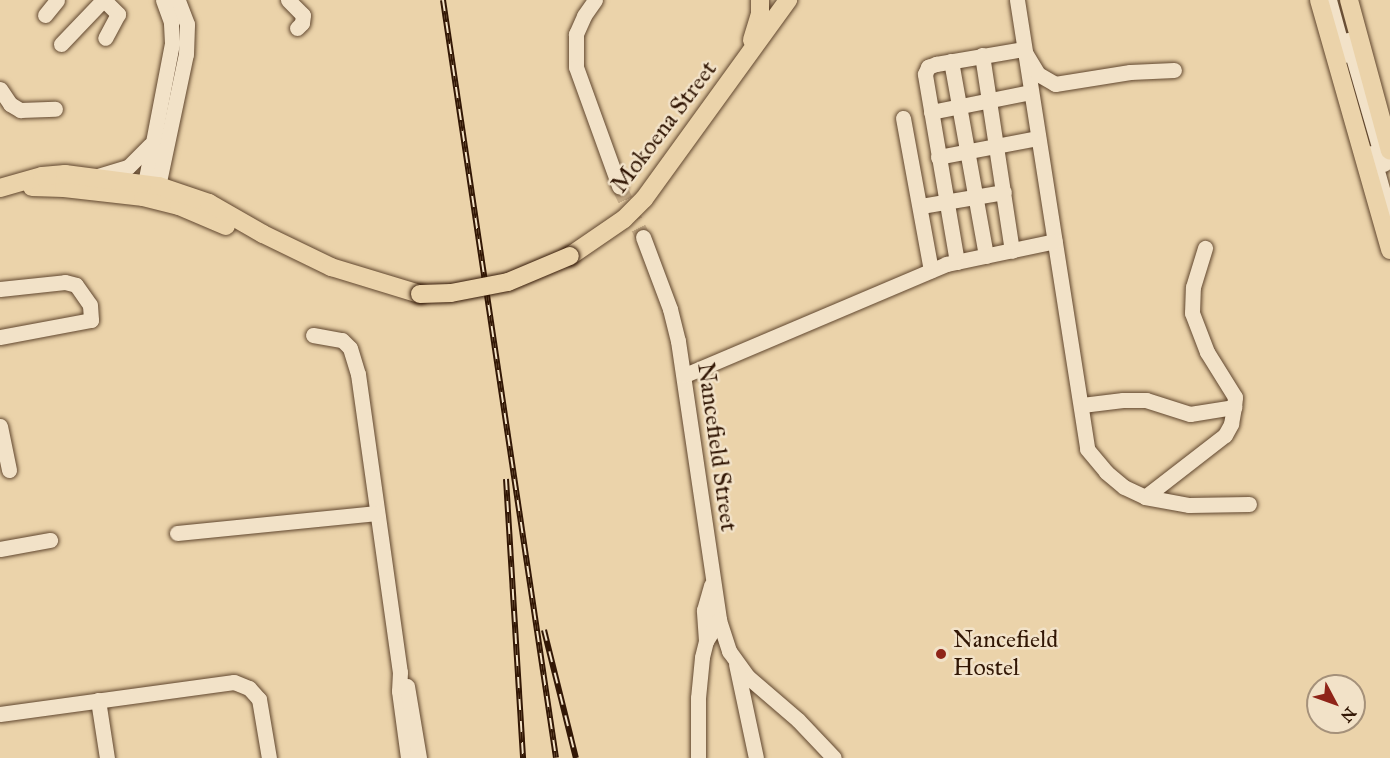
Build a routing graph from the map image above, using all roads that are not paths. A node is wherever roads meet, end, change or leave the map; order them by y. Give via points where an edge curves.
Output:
1 (57, 0) edge
2 (104, 0) edge
3 (163, 0) edge
4 (178, 0) edge
5 (288, 0) edge
6 (594, 0) edge
7 (760, 0) edge
8 (788, 0) edge
9 (1319, 0) edge
10 (1329, 0) edge
11 (1337, 0) edge
12 (1349, 0) edge
13 (1016, 2) edge
14 (45, 15) dead end
15 (297, 28) dead end
16 (105, 38) dead end
17 (61, 44) dead end
18 (1023, 49) junction
19 (982, 55) junction
20 (746, 59) junction
21 (951, 61) junction
22 (1174, 70) dead end
23 (0, 89) edge
24 (1030, 92) junction
25 (990, 100) junction
26 (960, 106) junction
27 (55, 109) dead end
28 (931, 112) junction
29 (903, 118) dead end
30 (1038, 138) junction
31 (158, 145) junction
32 (997, 146) junction
33 (1390, 151) edge
34 (967, 152) junction
35 (938, 157) junction
36 (98, 177) junction
37 (619, 186) tunnel mouth
38 (1390, 186) edge
39 (0, 189) edge
40 (150, 191) junction
41 (178, 191) junction
42 (1004, 192) junction
43 (975, 198) junction
44 (946, 201) junction
45 (921, 206) junction
46 (1390, 217) edge
47 (643, 237) tunnel mouth
48 (1055, 241) junction
49 (1205, 248) dead end
50 (1012, 250) junction
51 (1390, 250) edge
52 (986, 256) junction
53 (957, 262) junction
54 (931, 270) junction
55 (0, 289) edge
56 (395, 291) junction
57 (313, 335) dead end
58 (0, 337) edge
59 (685, 375) junction
60 (1082, 405) junction
61 (1234, 407) junction
62 (0, 426) edge
63 (9, 470) dead end
64 (1145, 497) junction
65 (1249, 504) dead end
66 (377, 513) junction
67 (177, 533) dead end
68 (50, 540) dead end
69 (0, 549) edge
70 (713, 577) junction
71 (719, 620) junction
72 (706, 641) junction
73 (736, 664) junction
74 (400, 672) junction
75 (98, 700) junction
76 (0, 714) edge
77 (753, 755) edge
78 (107, 758) edge
79 (269, 758) edge
80 (408, 758) edge
81 (419, 758) edge
82 (698, 758) edge
83 (834, 758) edge

1 - 14 street
2 - 16 street via 118,14
2 - 17 street
3 - 31 street via 171,22 172,43
4 - 31 street via 187,24 187,39
5 - 15 street via 303,15
6 - 37 street via 576,34 576,67
7 - 20 main road via 760,14
8 - 20 main road, Mokoena Street
9 - 51 main road
10 - 46 street
11 - 38 street
12 - 33 main road
13 - 18 street
18 - 19 street
18 - 22 street via 1038,74 1055,84 1130,72
18 - 24 street
19 - 21 street
19 - 25 street
20 - 56 main road, Mokoena Street, bridge via 644,199 624,219 570,256 508,282 451,293
21 - 26 street
21 - 28 street via 926,70
23 - 27 street via 10,104 20,110
24 - 25 street
24 - 30 street
25 - 26 street
25 - 32 street
26 - 28 street
26 - 34 street
28 - 35 street
29 - 45 street
30 - 32 street
30 - 48 street
31 - 36 street via 128,167
31 - 40 street
31 - 41 street
32 - 34 street
32 - 42 street
34 - 35 street
34 - 43 street
35 - 44 street
36 - 39 main road, Mokoena Street via 42,176
36 - 40 main road, Mokoena Street
39 - 40 main road, Mokoena Street
40 - 41 main road, Mokoena Street
40 - 56 main road, Mokoena Street via 219,222 320,276 349,287
41 - 56 main road, Mokoena Street via 331,267
42 - 43 street
42 - 50 street
43 - 44 street
43 - 52 street
44 - 45 street
44 - 53 street
45 - 54 street
47 - 59 street, Nancefield Street via 670,309
48 - 50 street
48 - 60 street
49 - 61 street via 1193,287 1192,313 1207,352 1235,397
50 - 52 street
52 - 53 street
53 - 54 street
54 - 59 street
55 - 58 street via 65,282 76,285 90,305 91,320
57 - 66 street via 338,337 350,348 358,374
59 - 70 street, Nancefield Street
60 - 61 street via 1146,400 1190,414
60 - 64 street via 1085,442 1094,460 1124,487
61 - 64 street via 1225,435
62 - 63 street
64 - 65 street via 1189,505
66 - 67 street
66 - 74 street
68 - 69 street
70 - 71 street, Nancefield Street
70 - 72 street via 704,609
71 - 72 street
71 - 73 street, Nancefield Street
72 - 82 street via 698,698
73 - 77 street
73 - 83 street
74 - 80 street
74 - 81 street via 408,689
75 - 76 street
75 - 78 street
75 - 79 street via 227,682 249,688 262,706

